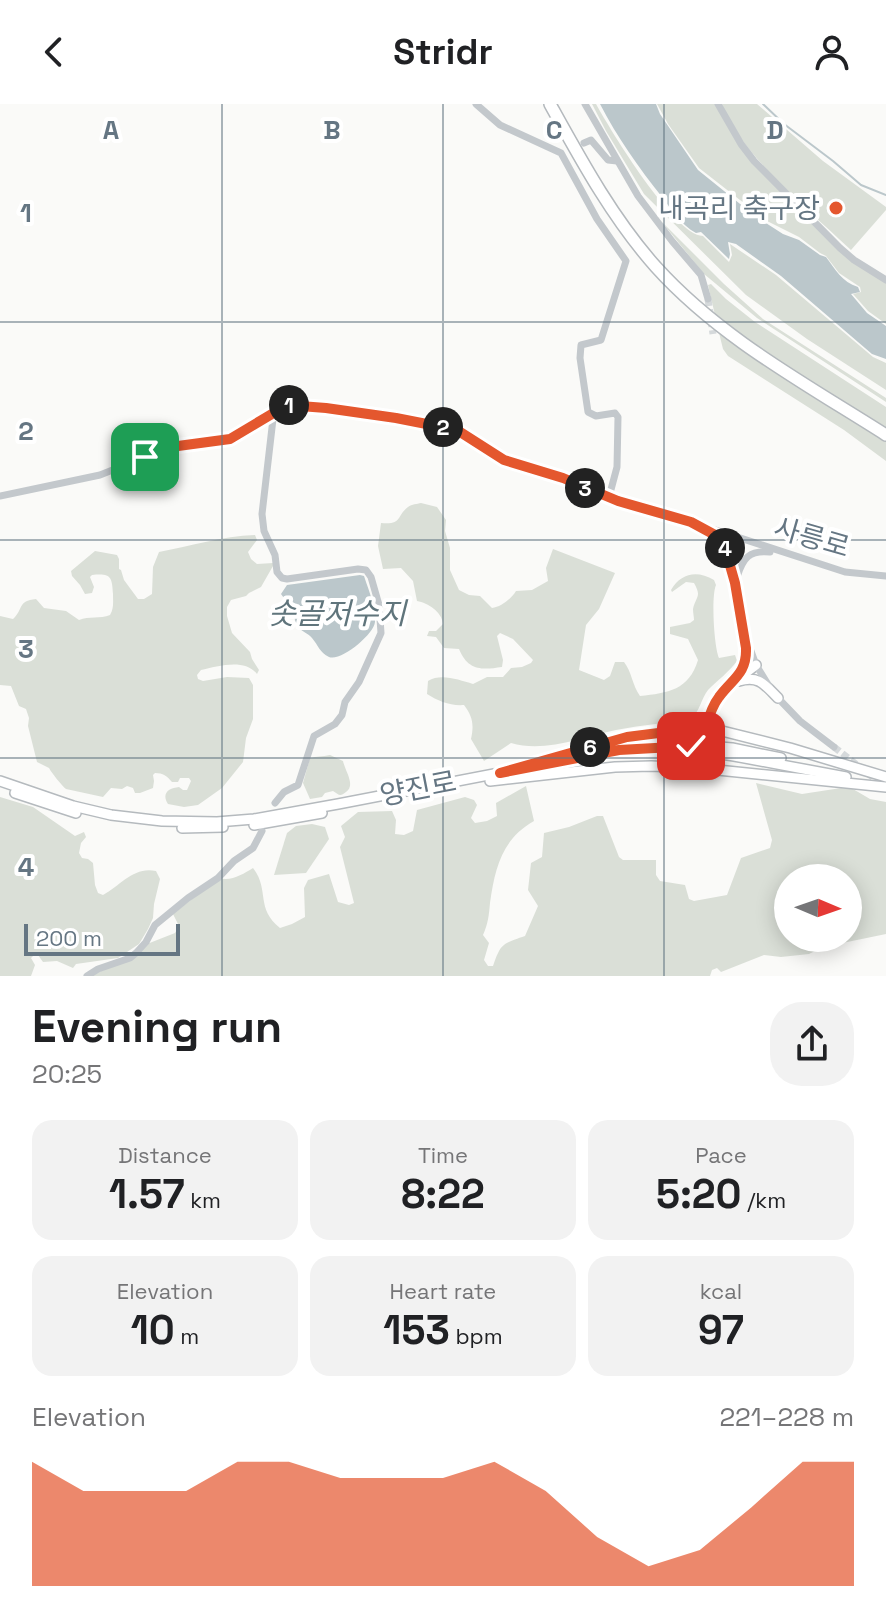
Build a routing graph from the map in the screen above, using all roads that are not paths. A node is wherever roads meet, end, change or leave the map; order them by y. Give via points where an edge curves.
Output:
1 (476, 104) edge
2 (550, 104) edge
3 (556, 104) edge
4 (585, 104) edge
5 (718, 104) edge
6 (584, 143) dead end
7 (571, 152) dead end
8 (564, 157) junction
9 (617, 161) junction
10 (886, 280) edge
11 (708, 299) tunnel mouth
12 (271, 414) junction
13 (886, 427) edge
14 (886, 435) edge
15 (0, 496) edge
16 (609, 497) junction
17 (691, 522) junction
18 (730, 535) junction
19 (792, 556) junction
20 (886, 576) edge
21 (735, 583) junction
22 (742, 623) junction
23 (756, 665) junction
24 (732, 683) junction
25 (778, 698) junction
26 (706, 727) junction
27 (834, 747) tunnel mouth
28 (691, 749) junction
29 (698, 768) junction
30 (500, 773) junction
31 (0, 781) edge
32 (490, 781) junction
33 (886, 782) edge
34 (0, 788) edge
35 (275, 803) dead end
36 (262, 831) dead end
37 (87, 976) edge

1 - 8 street via 500,125
2 - 14 highway via 616,214 685,297 741,343
3 - 13 highway via 612,196 680,282 747,339
4 - 9 street
5 - 10 street via 754,161 840,248
6 - 9 street via 591,140 608,160
7 - 8 street
8 - 16 street via 626,261 601,340 581,345 580,358 588,412 618,417 617,467
9 - 11 street via 701,275
12 - 15 street, 사릉로 via 230,439 178,446 100,475
12 - 16 street, 사릉로 via 287,405 326,408 457,430 504,460
12 - 35 street via 262,514 277,572 287,579 366,570 379,605 381,633 342,715 314,736 298,785
16 - 17 street, 사릉로
17 - 18 street, 사릉로
17 - 21 street via 723,543
18 - 19 street, 사릉로
18 - 21 street
19 - 20 street, 사릉로 via 845,572
19 - 21 street via 751,554
21 - 22 street
22 - 23 street
22 - 24 main road via 746,658
23 - 24 main road
23 - 25 street
24 - 25 main road via 755,679
24 - 26 main road via 713,705
25 - 27 street
26 - 29 main road
26 - 30 main road via 627,737
26 - 33 main road via 790,748
28 - 30 main road, 양진로 via 619,750
28 - 32 main road, 양진로 via 610,757
28 - 33 main road, 양진로, bridge via 745,751
29 - 32 main road via 615,767
29 - 33 main road
30 - 31 main road, 양진로 via 268,817 202,822 111,815
32 - 34 main road, 양진로 via 287,820 201,829 91,817
36 - 37 street via 253,848 155,925 130,958

